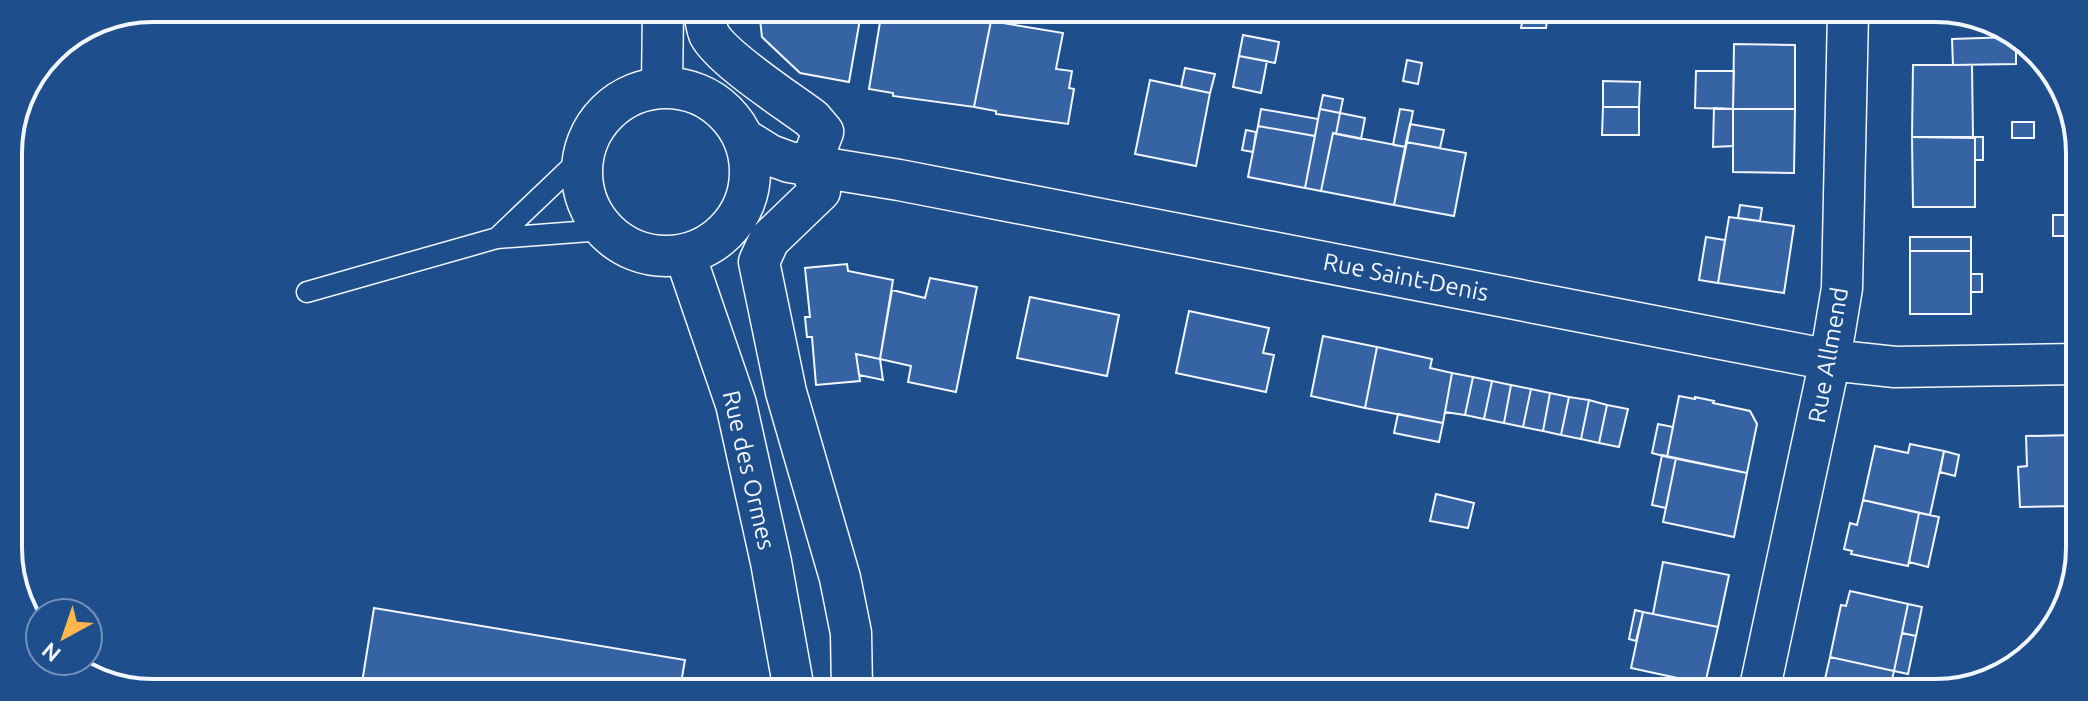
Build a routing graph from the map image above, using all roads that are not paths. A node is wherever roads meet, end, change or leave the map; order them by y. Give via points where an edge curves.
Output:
1 (663, 22) edge
2 (706, 22) edge
3 (1848, 22) edge
4 (662, 87) junction
5 (744, 139) junction
6 (583, 156) junction
7 (810, 166) junction
8 (603, 230) junction
9 (497, 238) junction
10 (685, 255) junction
11 (307, 292) dead end
12 (1830, 360) junction
13 (2066, 364) edge
14 (792, 679) edge
15 (852, 679) edge
16 (1762, 679) edge

1 - 4 street
2 - 7 street via 726,54 823,132
3 - 12 street, Rue Allmend via 1842,288
4 - 5 street via 711,100 731,117
4 - 6 street via 634,93 610,108 592,130
5 - 7 street, Rue Saint-Denis via 770,155
5 - 10 street via 751,168 747,197 734,223 713,244
6 - 8 street via 582,183
6 - 9 lane
7 - 12 street, Rue Saint-Denis
7 - 15 street via 820,191 769,240 759,262 786,392 843,592
8 - 9 lane
8 - 10 street via 641,253
9 - 11 lane
10 - 14 street, Rue des Ormes via 736,404
12 - 13 street, Rue Saint-Denis via 1895,367
12 - 16 street, Rue Allmend

